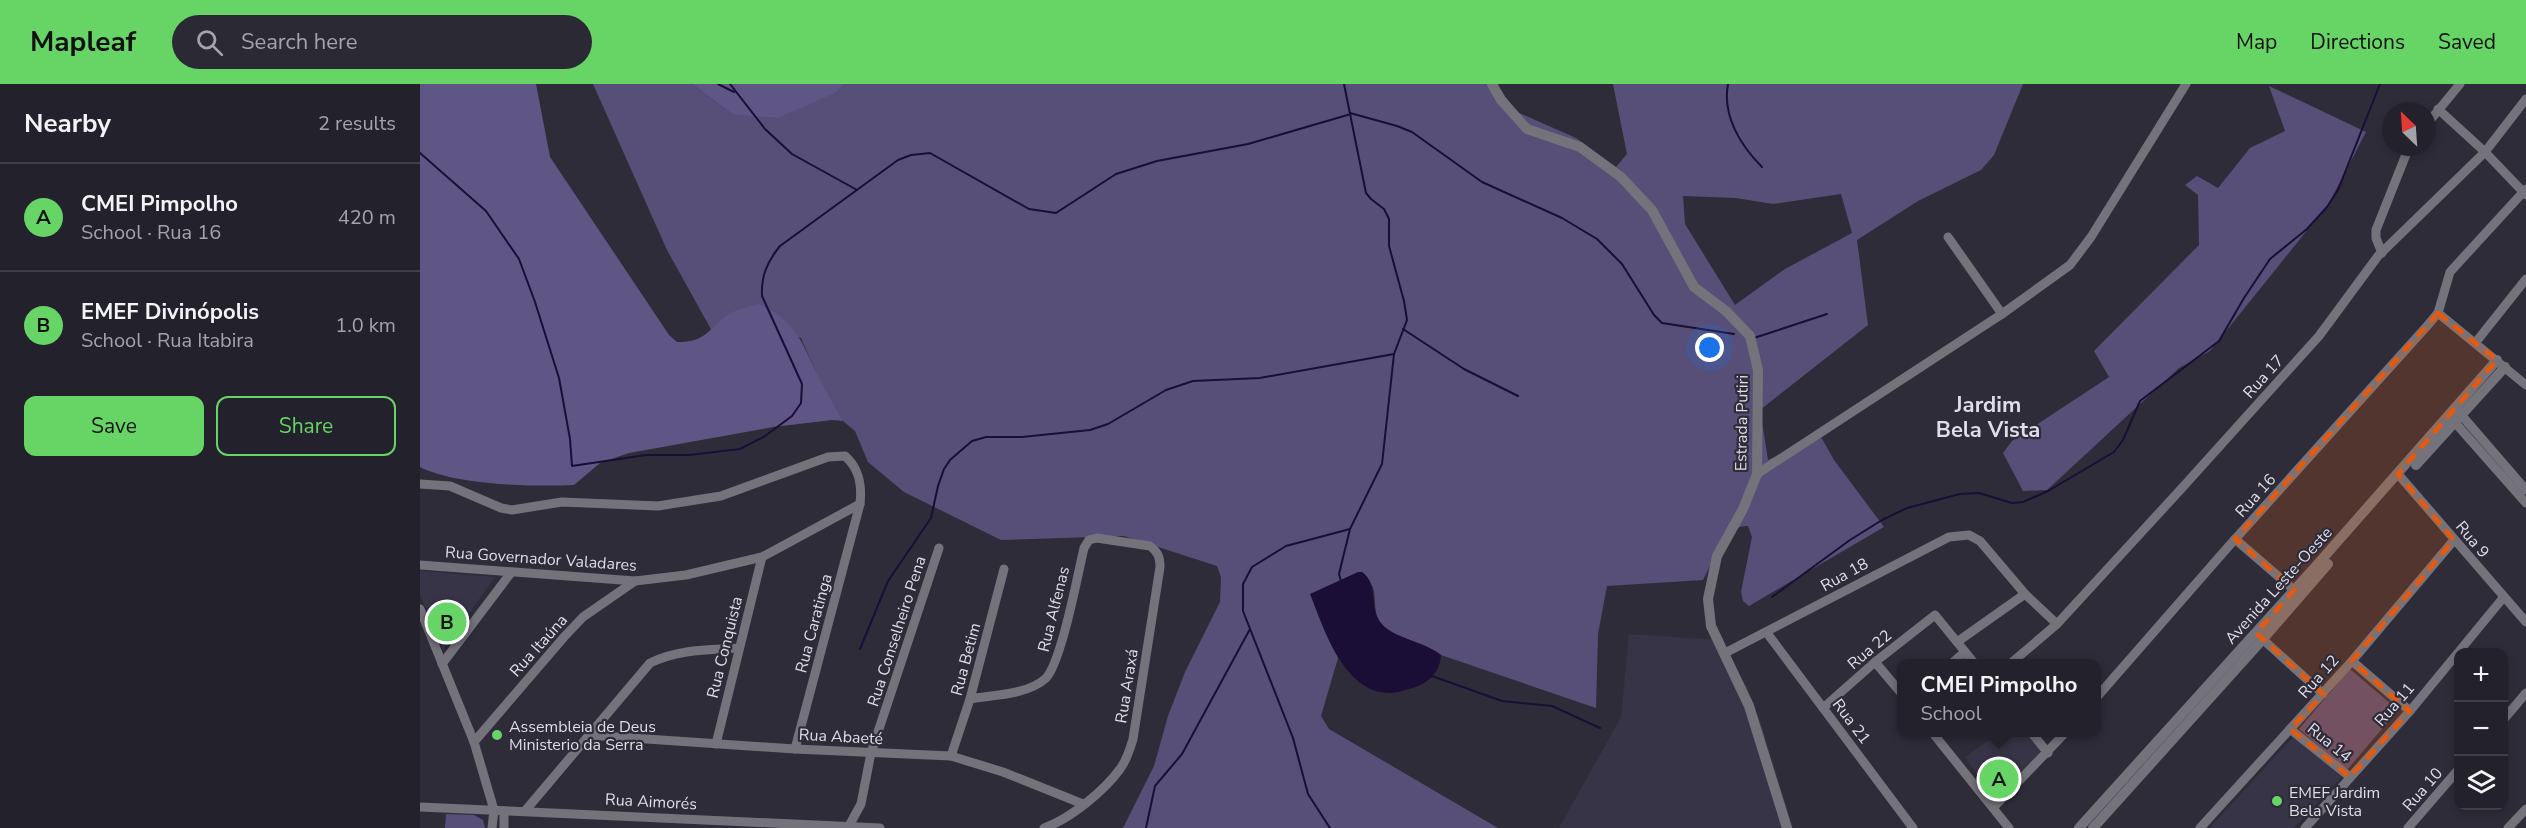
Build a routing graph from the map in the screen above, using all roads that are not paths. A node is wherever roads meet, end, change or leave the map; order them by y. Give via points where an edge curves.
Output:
1 (1492, 84) edge
2 (2186, 84) edge
3 (2460, 84) edge
4 (2526, 99) edge
5 (2438, 109) junction
6 (2436, 112) edge
7 (2485, 152) junction
8 (2405, 156) edge
9 (2525, 192) edge
10 (1948, 237) dead end
11 (2382, 253) junction
12 (2526, 279) edge
13 (2438, 313) junction
14 (2002, 314) junction
15 (2476, 342) junction
16 (2501, 363) junction
17 (2526, 385) edge
18 (2455, 415) junction
19 (1757, 474) junction
20 (2400, 477) junction
21 (420, 483) edge
22 (2526, 490) edge
23 (2526, 503) edge
24 (860, 504) junction
25 (2235, 539) junction
26 (2454, 540) junction
27 (939, 548) dead end
28 (1158, 554) joint
29 (762, 557) junction
30 (420, 565) edge
31 (1004, 569) dead end
32 (510, 573) junction
33 (636, 581) junction
34 (2294, 590) junction
35 (2025, 594) junction
36 (2503, 598) junction
37 (420, 609) edge
38 (2526, 622) edge
39 (2057, 624) junction
40 (1767, 633) junction
41 (2260, 636) junction
42 (1957, 642) junction
43 (739, 648) junction
44 (1965, 652) junction
45 (1725, 653) junction
46 (1955, 659) edge
47 (1971, 659) edge
48 (2015, 659) edge
49 (2352, 661) junction
50 (1875, 662) junction
51 (442, 664) junction
52 (1897, 688) edge
53 (2101, 693) edge
54 (2526, 693) edge
55 (2323, 694) junction
56 (970, 699) junction
57 (1823, 708) junction
58 (2410, 711) junction
59 (2508, 714) edge
60 (2290, 729) junction
61 (588, 735) junction
62 (1936, 737) edge
63 (2035, 737) edge
64 (2062, 737) edge
65 (474, 742) junction
66 (716, 744) junction
67 (795, 749) junction
68 (871, 753) junction
69 (2048, 753) junction
70 (951, 756) junction
71 (2454, 775) edge
72 (2350, 777) junction
73 (1083, 804) junction
74 (420, 807) edge
75 (1992, 808) junction
76 (2526, 809) edge
77 (499, 810) junction
78 (525, 811) junction
79 (849, 825) junction
80 (492, 828) edge
81 (504, 828) edge
82 (880, 828) edge
83 (1044, 828) edge
84 (1787, 828) edge
85 (1913, 828) edge
86 (2008, 828) edge
87 (2079, 828) edge
88 (2093, 828) edge
89 (2200, 828) edge
90 (2305, 828) edge
91 (2408, 828) edge
92 (2508, 828) edge

1 - 19 street, Estrada Putiri via 1527,129 1580,147 1622,177 1652,210 1694,286 1726,310 1750,336 1758,370
2 - 14 street via 2070,265
3 - 5 street
4 - 7 street, Rua 17
5 - 6 street
5 - 7 street
7 - 9 street
7 - 11 street, Rua 17
8 - 11 street via 2376,230
9 - 13 street via 2450,272
10 - 14 street
11 - 39 street, Rua 17 via 2319,336
12 - 15 street
13 - 15 street
13 - 25 street, Rua 16
14 - 19 street
15 - 16 street
16 - 17 street
16 - 18 street, Avenida Leste-Oeste
18 - 20 street, Avenida Leste-Oeste
18 - 22 street
18 - 23 street
19 - 45 street, Estrada Putiri via 1717,556 1708,599 1711,626
20 - 26 street, Rua 9
20 - 34 street, Avenida Leste-Oeste
20 - 41 street, Avenida Leste-Oeste
21 - 24 street, Rua Caratinga via 450,486 512,510 562,502 658,506 721,496 838,455 851,461 858,475
24 - 29 street, Rua Governador Valadares
24 - 67 street, Rua Caratinga
25 - 34 street
25 - 53 street, Rua 16
26 - 36 street, Rua 9
26 - 49 street, Rua 12
27 - 68 street, Rua Conselheiro Pena
28 - 56 street, Rua Alfenas via 1150,546 1089,540 1056,660 1046,679 1024,689
28 - 73 street, Rua Araxá via 1160,567 1133,739 1121,768
29 - 33 street, Rua Governador Valadares via 686,575
29 - 43 street, Rua Conquista
30 - 32 street, Rua Governador Valadares
31 - 56 street, Rua Betim
32 - 33 street, Rua Governador Valadares
32 - 51 street
33 - 65 street, Rua Itaúna via 577,624
34 - 41 street, Avenida Leste-Oeste
35 - 39 street
35 - 40 street, Rua 18 via 1980,541 1969,535 1949,537
35 - 42 street
36 - 38 street, Rua 9
36 - 58 street, Rua 11
37 - 51 street
39 - 48 street, Rua 17
40 - 45 street, Rua 18
40 - 57 street, Rua 21
41 - 55 street
41 - 87 street, Avenida Leste-Oeste
41 - 88 street, Avenida Leste-Oeste
42 - 44 street
42 - 50 street, Rua 22 via 1935,615
43 - 61 street via 684,651 650,663
43 - 66 street, Rua Conquista
44 - 46 street
44 - 47 street
45 - 84 street, Estrada Putiri via 1749,706
49 - 55 street, Rua 12
49 - 58 street
50 - 52 street
50 - 57 street, Rua 22
51 - 65 street
54 - 59 street
55 - 60 street, Rua 12
56 - 70 street, Rua Betim
57 - 85 street, Rua 21
58 - 72 street, Rua 11
60 - 72 street, Rua 14
60 - 89 street, Rua 12
61 - 66 street, Rua Abaeté
61 - 78 street
62 - 75 street
63 - 69 street
64 - 69 street
65 - 77 street
66 - 67 street, Rua Abaeté
67 - 68 street, Rua Abaeté
68 - 70 street, Rua Abaeté
68 - 79 street, Rua Conselheiro Pena via 861,804
69 - 75 street
70 - 73 street, Rua Abaeté
71 - 91 street, Rua 10
72 - 90 street, Rua 11
73 - 83 street via 1060,822
74 - 77 street, Rua Aimorés
75 - 86 street
76 - 92 street
77 - 78 street, Rua Aimorés
77 - 80 street
77 - 81 street
78 - 79 street, Rua Aimorés
79 - 82 street, Rua Aimorés

